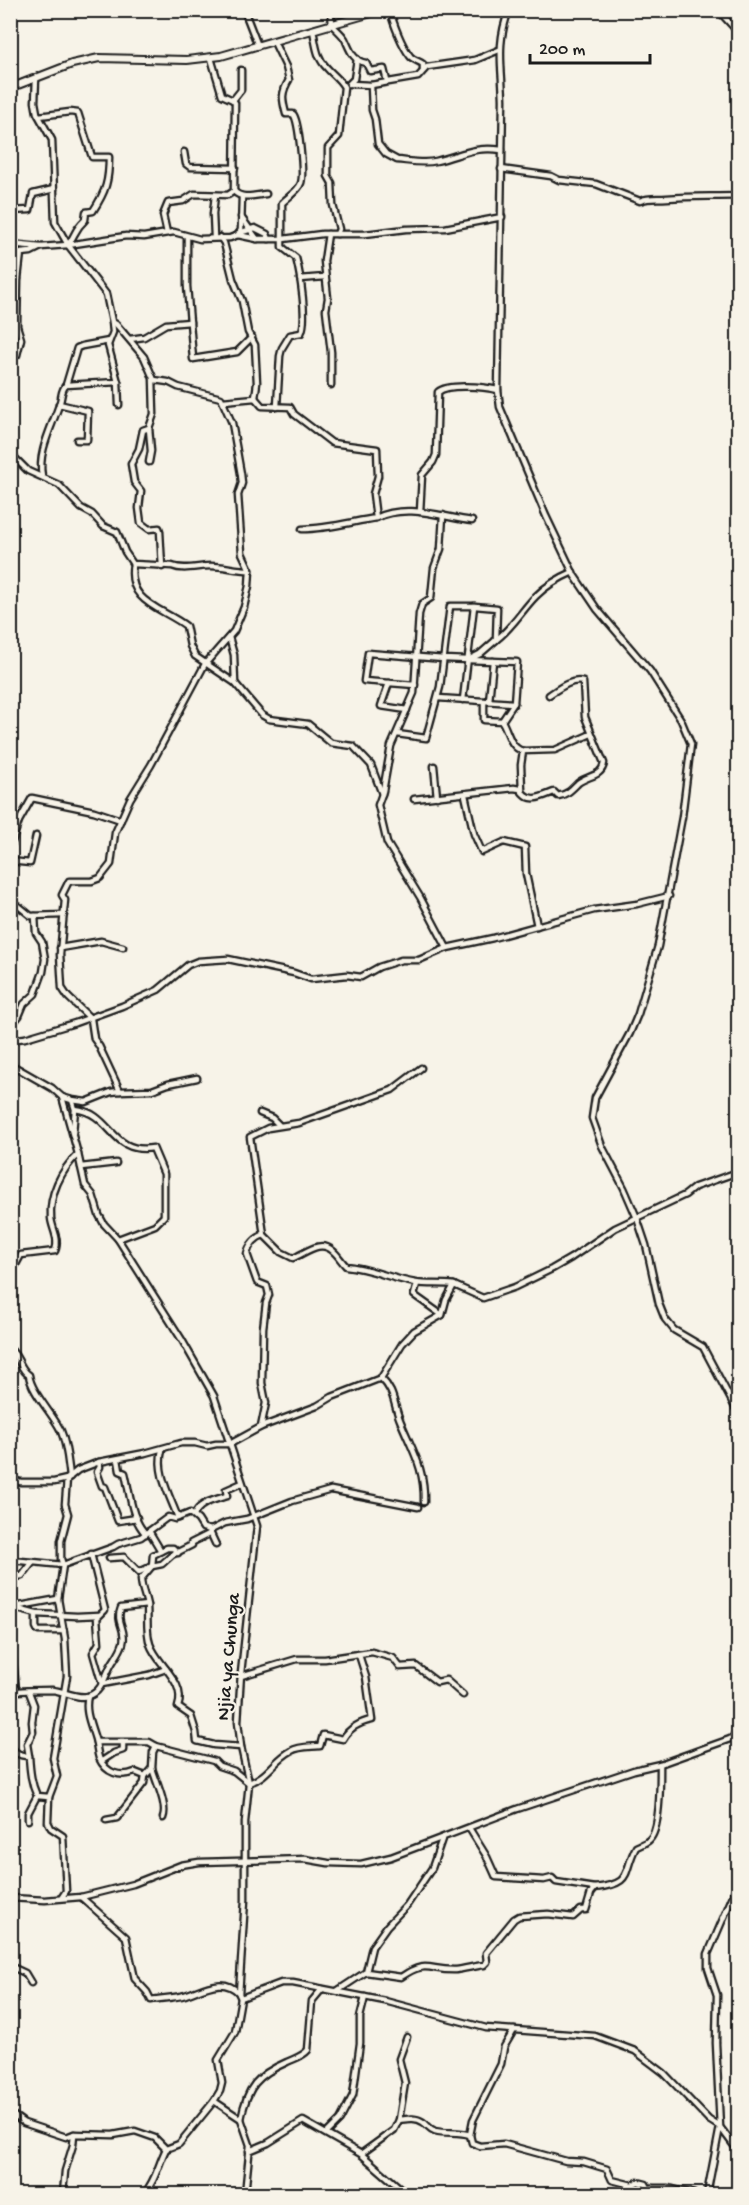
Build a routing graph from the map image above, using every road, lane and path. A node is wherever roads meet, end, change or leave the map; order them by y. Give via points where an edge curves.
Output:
1 (244, 10) edge
2 (331, 10) edge
3 (382, 10) edge
4 (390, 10) edge
5 (508, 10) edge
6 (718, 10) edge
7 (332, 25) junction
8 (313, 30) junction
9 (738, 32) edge
10 (274, 42) junction
11 (258, 46) junction
12 (499, 50) junction
13 (211, 58) junction
14 (357, 58) junction
15 (241, 70) dead end
16 (423, 70) junction
17 (36, 78) junction
18 (387, 81) junction
19 (351, 84) junction
20 (371, 85) junction
21 (344, 87) junction
22 (10, 88) edge
23 (233, 100) junction
24 (39, 116) junction
25 (502, 150) junction
26 (184, 152) dead end
27 (235, 168) junction
28 (501, 169) junction
29 (54, 189) junction
30 (234, 191) junction
31 (266, 194) dead end
32 (215, 195) junction
33 (242, 196) junction
34 (738, 196) edge
35 (10, 211) edge
36 (241, 217) junction
37 (502, 217) junction
38 (250, 228) junction
39 (338, 231) junction
40 (167, 233) junction
41 (238, 234) junction
42 (328, 234) junction
43 (187, 237) junction
44 (217, 237) junction
45 (230, 238) junction
46 (283, 239) junction
47 (256, 240) junction
48 (269, 240) junction
49 (10, 243) edge
50 (224, 243) junction
51 (18, 244) junction
52 (68, 245) junction
53 (41, 247) junction
54 (21, 254) junction
55 (325, 277) junction
56 (10, 278) edge
57 (18, 279) junction
58 (300, 279) junction
59 (112, 322) junction
60 (190, 322) junction
61 (252, 338) junction
62 (130, 339) junction
63 (109, 341) junction
64 (10, 354) edge
65 (153, 378) junction
66 (118, 382) junction
67 (66, 384) junction
68 (331, 385) dead end
69 (498, 390) junction
70 (255, 398) junction
71 (223, 401) junction
72 (59, 404) junction
73 (119, 405) dead end
74 (278, 407) junction
75 (149, 428) junction
76 (77, 440) dead end
77 (10, 453) edge
78 (149, 462) dead end
79 (42, 476) junction
80 (420, 512) junction
81 (443, 515) junction
82 (376, 518) junction
83 (472, 521) dead end
84 (302, 529) dead end
85 (133, 564) junction
86 (162, 567) junction
87 (250, 570) junction
88 (573, 572) junction
89 (474, 606) junction
90 (229, 637) junction
91 (496, 640) junction
92 (417, 657) junction
93 (444, 659) junction
94 (468, 660) junction
95 (493, 661) junction
96 (205, 664) junction
97 (235, 683) junction
98 (389, 683) junction
99 (415, 686) junction
100 (549, 695) dead end
101 (438, 698) junction
102 (463, 700) junction
103 (487, 701) junction
104 (514, 703) junction
105 (407, 710) junction
106 (502, 721) junction
107 (398, 734) junction
108 (591, 734) junction
109 (523, 751) junction
110 (434, 766) dead end
111 (522, 791) junction
112 (382, 795) junction
113 (465, 795) junction
114 (436, 797) junction
115 (414, 799) dead end
116 (121, 820) junction
117 (36, 836) dead end
118 (10, 848) edge
119 (10, 861) edge
120 (669, 896) junction
121 (10, 903) edge
122 (64, 915) junction
123 (35, 916) junction
124 (537, 926) junction
125 (123, 947) dead end
126 (60, 948) junction
127 (447, 948) junction
128 (88, 1017) junction
129 (10, 1027) edge
130 (10, 1040) edge
131 (10, 1064) edge
132 (421, 1068) dead end
133 (196, 1078) dead end
134 (120, 1091) junction
135 (62, 1097) junction
136 (72, 1100) junction
137 (75, 1109) junction
138 (260, 1113) dead end
139 (279, 1125) junction
140 (73, 1133) junction
141 (78, 1154) junction
142 (116, 1163) dead end
143 (81, 1167) junction
144 (738, 1173) edge
145 (637, 1218) junction
146 (264, 1234) junction
147 (118, 1239) junction
148 (10, 1268) edge
149 (417, 1284) junction
150 (454, 1284) junction
151 (442, 1315) junction
152 (10, 1349) edge
153 (381, 1378) junction
154 (738, 1413) edge
155 (261, 1427) junction
156 (230, 1443) junction
157 (162, 1450) junction
158 (118, 1459) junction
159 (99, 1462) junction
160 (10, 1476) edge
161 (68, 1478) junction
162 (13, 1481) edge
163 (243, 1483) junction
164 (424, 1502) dead end
165 (418, 1507) dead end
166 (194, 1516) junction
167 (253, 1516) junction
168 (137, 1518) junction
169 (178, 1518) junction
170 (211, 1531) junction
171 (148, 1532) junction
172 (216, 1545) dead end
173 (161, 1551) junction
174 (178, 1553) junction
175 (92, 1554) junction
176 (109, 1558) dead end
177 (10, 1560) edge
178 (33, 1562) junction
179 (63, 1564) junction
180 (152, 1566) junction
181 (10, 1578) edge
182 (58, 1599) junction
183 (147, 1605) junction
184 (12, 1607) edge
185 (36, 1614) junction
186 (62, 1615) junction
187 (99, 1615) junction
188 (64, 1631) junction
189 (359, 1655) junction
190 (10, 1657) edge
191 (166, 1669) junction
192 (241, 1676) junction
193 (102, 1684) junction
194 (63, 1691) junction
195 (12, 1692) edge
196 (29, 1692) junction
197 (463, 1695) dead end
198 (88, 1696) junction
199 (738, 1733) edge
200 (10, 1740) edge
201 (96, 1742) junction
202 (123, 1743) junction
203 (156, 1746) junction
204 (241, 1747) junction
205 (29, 1756) junction
206 (102, 1761) junction
207 (660, 1764) junction
208 (152, 1768) junction
209 (145, 1776) junction
210 (249, 1783) junction
211 (37, 1796) junction
212 (49, 1797) junction
213 (163, 1818) dead end
214 (28, 1820) dead end
215 (106, 1820) dead end
216 (469, 1828) junction
217 (442, 1839) junction
218 (244, 1860) junction
219 (738, 1884) edge
220 (595, 1888) junction
221 (62, 1897) junction
222 (81, 1897) junction
223 (10, 1898) edge
224 (10, 1966) edge
225 (366, 1972) junction
226 (31, 1983) dead end
227 (322, 1989) junction
228 (337, 1991) junction
229 (240, 1996) junction
230 (364, 1997) junction
231 (514, 2030) junction
232 (407, 2037) dead end
233 (214, 2101) junction
234 (10, 2113) edge
235 (241, 2119) junction
236 (399, 2120) junction
237 (720, 2127) junction
238 (327, 2133) junction
239 (74, 2134) junction
240 (470, 2136) junction
241 (166, 2149) junction
242 (249, 2151) junction
243 (738, 2151) edge
244 (361, 2154) junction
245 (652, 2188) junction
246 (63, 2194) edge
247 (144, 2194) edge
248 (245, 2194) edge
249 (412, 2194) edge
250 (642, 2194) edge
251 (694, 2194) edge
252 (707, 2194) edge

1 - 11 street
2 - 7 street
3 - 7 main road
4 - 16 street via 408,53 423,64
5 - 12 street
6 - 9 street
7 - 8 main road
7 - 14 street
8 - 10 main road
8 - 21 street via 318,56
10 - 11 main road
10 - 46 street via 289,80 282,99 286,114 293,114 298,122 302,166 300,186 282,203
11 - 13 main road
12 - 16 street via 475,60
12 - 25 street via 503,77
13 - 17 main road via 99,58
13 - 23 street via 222,96
14 - 18 street via 370,71 384,69
14 - 19 street
15 - 23 street via 241,90
16 - 18 street via 418,76
17 - 22 main road
17 - 24 street via 34,102
18 - 20 street
19 - 20 street
19 - 21 street
20 - 25 street via 378,144 392,158 434,162 475,149
21 - 39 street via 339,136 328,148 328,176
23 - 27 street
24 - 29 street via 52,140
24 - 52 street via 78,113 92,156 109,157 107,187 93,211 86,212
25 - 28 street
26 - 27 street via 190,167
27 - 30 street
28 - 34 street via 596,184 640,201 688,195
28 - 37 street
29 - 35 street via 33,194 30,210
29 - 52 street via 55,222
30 - 32 street
30 - 33 street
31 - 33 street
32 - 40 street via 194,194 183,201 168,203 163,215
32 - 44 street
33 - 36 street
36 - 38 street
36 - 41 street
37 - 39 street via 445,228 365,234
37 - 69 street
38 - 41 street
38 - 47 street
38 - 48 street via 262,230
39 - 42 street
40 - 43 street
40 - 52 street
41 - 45 street
41 - 47 street
42 - 46 street
42 - 55 street
43 - 44 street
43 - 60 street
44 - 45 street
44 - 50 street
45 - 50 street
46 - 48 street
46 - 58 street via 282,247 296,258
47 - 48 street
49 - 51 street
50 - 61 street
51 - 53 street
51 - 54 street
52 - 53 street
52 - 59 street via 106,294
53 - 54 street
54 - 57 street
55 - 58 street
55 - 68 street
56 - 57 street
57 - 64 street via 17,326 21,339 17,355
58 - 74 street via 303,328 301,333 290,335 282,348
59 - 62 street
59 - 63 street
60 - 61 street via 193,359 237,352
60 - 62 street via 166,324 144,337
61 - 70 street via 257,357
62 - 65 street
63 - 66 street
63 - 67 street via 77,348
65 - 71 street
65 - 75 street via 154,414
66 - 67 street
66 - 73 street
67 - 72 street
69 - 80 street via 443,387 438,392 436,455 422,475
69 - 88 street via 505,421
70 - 71 street
70 - 74 street via 259,406
71 - 87 street via 239,453 242,553
72 - 76 street via 88,411 87,440
72 - 79 street via 43,453
74 - 82 street via 290,407 332,443 377,449 379,469 373,494
75 - 78 street
75 - 86 street via 142,430 131,464 134,482 141,491 141,523 149,529 159,528
77 - 79 street via 33,475
79 - 85 street via 59,485 103,526 117,532
80 - 81 street
80 - 82 street
81 - 83 street
81 - 92 street via 431,598 422,603 419,614
82 - 84 street
85 - 86 street
85 - 96 street via 133,582 140,596 186,626 190,646
86 - 87 street
87 - 90 street via 244,607
88 - 91 street via 535,597
88 - 120 street via 597,609 650,671 681,720 691,744
89 - 91 street via 497,608
89 - 93 street via 450,606
89 - 94 street
90 - 96 street
90 - 97 street
91 - 94 street
92 - 93 street
92 - 98 street via 368,653 364,681
92 - 99 street
93 - 94 street
93 - 101 street
94 - 95 street
94 - 102 street
95 - 103 street
95 - 104 street via 517,662
96 - 97 street
96 - 116 street
97 - 112 street via 268,719 309,724 331,743 353,746 370,765
98 - 99 street
98 - 105 street via 381,706
99 - 105 street
100 - 108 street via 583,681 585,717
101 - 102 street
101 - 107 street via 426,738
102 - 103 street
103 - 104 street
103 - 106 street via 484,720
104 - 106 street
105 - 107 street
106 - 109 street via 512,743
107 - 112 street via 391,746
108 - 109 street via 555,750
108 - 111 street via 604,763 603,770 558,796 554,792 533,798
109 - 111 street
110 - 114 street
111 - 113 street via 514,788
112 - 127 street via 378,805 387,843
113 - 114 street
113 - 124 street via 482,852 504,842 525,847
114 - 115 street
116 - 118 street via 32,798
116 - 122 street via 111,864 100,879 69,881 62,895
117 - 119 street via 30,863
120 - 124 street
120 - 145 street via 638,1014 592,1104 598,1135
121 - 123 street
122 - 123 street
122 - 126 street
123 - 129 street via 45,959 43,972 35,994
124 - 127 street
125 - 126 street via 101,941
126 - 128 street via 62,988
127 - 128 street via 419,960 401,960 379,967 361,977 311,979 228,959 198,961 158,990
128 - 130 street
128 - 134 street via 94,1039
131 - 135 street
132 - 139 street via 392,1090 299,1123
133 - 134 street via 152,1090
134 - 136 street via 86,1102
135 - 136 street
135 - 140 street
136 - 137 street
137 - 140 street
137 - 147 street via 99,1118 128,1147 153,1148 164,1174 164,1216 155,1225
138 - 139 street
139 - 146 street via 250,1137
140 - 141 street, Njia ya Chunga
141 - 143 street, Njia ya Chunga
141 - 148 street via 61,1175 54,1193 50,1216 55,1251 21,1255 14,1268
142 - 143 street
143 - 147 street, Njia ya Chunga via 99,1215
144 - 145 street via 695,1187
145 - 150 street via 571,1258 500,1293 483,1298
145 - 154 street via 665,1319 674,1330 703,1347
146 - 149 street via 285,1256 293,1258 315,1247 325,1247 335,1252 346,1266
146 - 155 street via 252,1243 247,1254 257,1282 267,1286 269,1295 263,1328 262,1383 266,1403
147 - 156 street, Njia ya Chunga via 209,1386
149 - 150 street
149 - 151 street via 414,1295
150 - 151 street
151 - 153 street via 414,1331
152 - 161 street via 60,1429 67,1452
153 - 155 street
153 - 164 street via 392,1392 418,1457
155 - 156 street
156 - 157 street via 181,1443
156 - 163 street, Njia ya Chunga
157 - 158 street
157 - 169 street via 161,1473
158 - 159 street
158 - 168 street
159 - 161 street
159 - 168 street via 99,1477 118,1521
160 - 162 street
161 - 162 street via 54,1482
161 - 179 street via 68,1514 61,1541
163 - 166 street via 226,1490 227,1496 203,1504
163 - 167 street, Njia ya Chunga
165 - 167 street via 331,1490
166 - 169 street
166 - 170 street via 203,1528
167 - 170 street
167 - 192 street, Njia ya Chunga via 257,1536
168 - 171 street via 139,1527
169 - 171 street via 168,1517
170 - 172 street
170 - 174 street
171 - 173 street
171 - 175 street
173 - 174 street via 173,1548
173 - 180 street via 153,1555
174 - 180 street
175 - 179 street
175 - 187 street via 105,1610
176 - 180 street via 124,1557 139,1572
177 - 178 street
178 - 179 street
178 - 181 street via 22,1576
179 - 182 street
180 - 183 street via 141,1579
182 - 184 street
182 - 186 street
183 - 191 street via 150,1644
183 - 193 street via 121,1608 118,1615 124,1642
184 - 185 street
185 - 186 street
185 - 188 street via 38,1631
186 - 187 street
186 - 188 street
187 - 193 street via 99,1643 93,1653
188 - 194 street via 67,1676
189 - 192 street via 297,1659
189 - 197 street via 372,1652 393,1658 400,1667 416,1666 437,1683 447,1680
189 - 210 street via 372,1720 355,1726 343,1739 323,1736 320,1746 291,1751 263,1777
190 - 195 street via 16,1680 16,1690
191 - 193 street
191 - 204 street via 180,1695 178,1707 191,1716 197,1741
192 - 204 street, Njia ya Chunga
193 - 198 street
194 - 196 street
194 - 198 street
194 - 212 street via 64,1706 53,1758 57,1776
195 - 196 street
196 - 205 street via 34,1705 33,1732 27,1744
198 - 201 street via 87,1710
199 - 207 street
200 - 205 street via 18,1755
201 - 202 street
201 - 206 street
202 - 203 street via 149,1742
202 - 206 street via 123,1750
203 - 208 street
203 - 210 street via 214,1761
204 - 210 street, Njia ya Chunga
205 - 211 street via 30,1779
206 - 209 street via 119,1775 135,1772
207 - 216 street
207 - 220 street via 660,1798 651,1839 636,1847 627,1876 612,1886
208 - 209 street
208 - 213 street via 164,1801
209 - 215 street via 144,1783 117,1818
210 - 218 street, Njia ya Chunga
211 - 212 street
211 - 214 street
212 - 221 street via 48,1822 63,1836 66,1891
216 - 217 street
216 - 220 street via 496,1877 548,1878
217 - 218 street via 361,1864 305,1859
217 - 225 street via 436,1862 372,1947
218 - 222 street via 181,1865 133,1884
218 - 229 street, Njia ya Chunga
219 - 237 street via 708,1954 708,1968 717,1995
220 - 225 street via 588,1908 573,1917 548,1914 514,1919 486,1953 484,1965 457,1970 424,1965 401,1977
221 - 222 street
221 - 223 street
222 - 229 street via 126,1937 135,1979 151,2000 221,1984 235,1989
224 - 226 street via 25,1973
225 - 228 street
227 - 228 street
227 - 229 street via 287,1983
227 - 235 street via 312,2001 308,2050 303,2056 269,2070 255,2082 245,2098
228 - 230 street
229 - 233 street, Njia ya Chunga via 235,2032 218,2060 222,2083
230 - 231 street via 486,2028
230 - 238 street via 353,2095 340,2120
231 - 237 street via 595,2036 635,2051
231 - 240 street via 473,2120
232 - 236 street via 399,2059 405,2083
233 - 235 street
233 - 241 street via 179,2144
234 - 239 street via 46,2131 66,2137
235 - 242 street
236 - 240 street via 422,2120 431,2130
236 - 244 street via 394,2130
237 - 243 street
237 - 252 street
238 - 242 street via 303,2121
238 - 244 street
239 - 241 street via 135,2131 155,2138
239 - 246 street
240 - 245 street via 472,2143 480,2146 504,2144 584,2162 607,2169 612,2180 632,2185 638,2182
241 - 247 street via 159,2172
242 - 248 street
244 - 249 street
245 - 250 street
245 - 251 street

